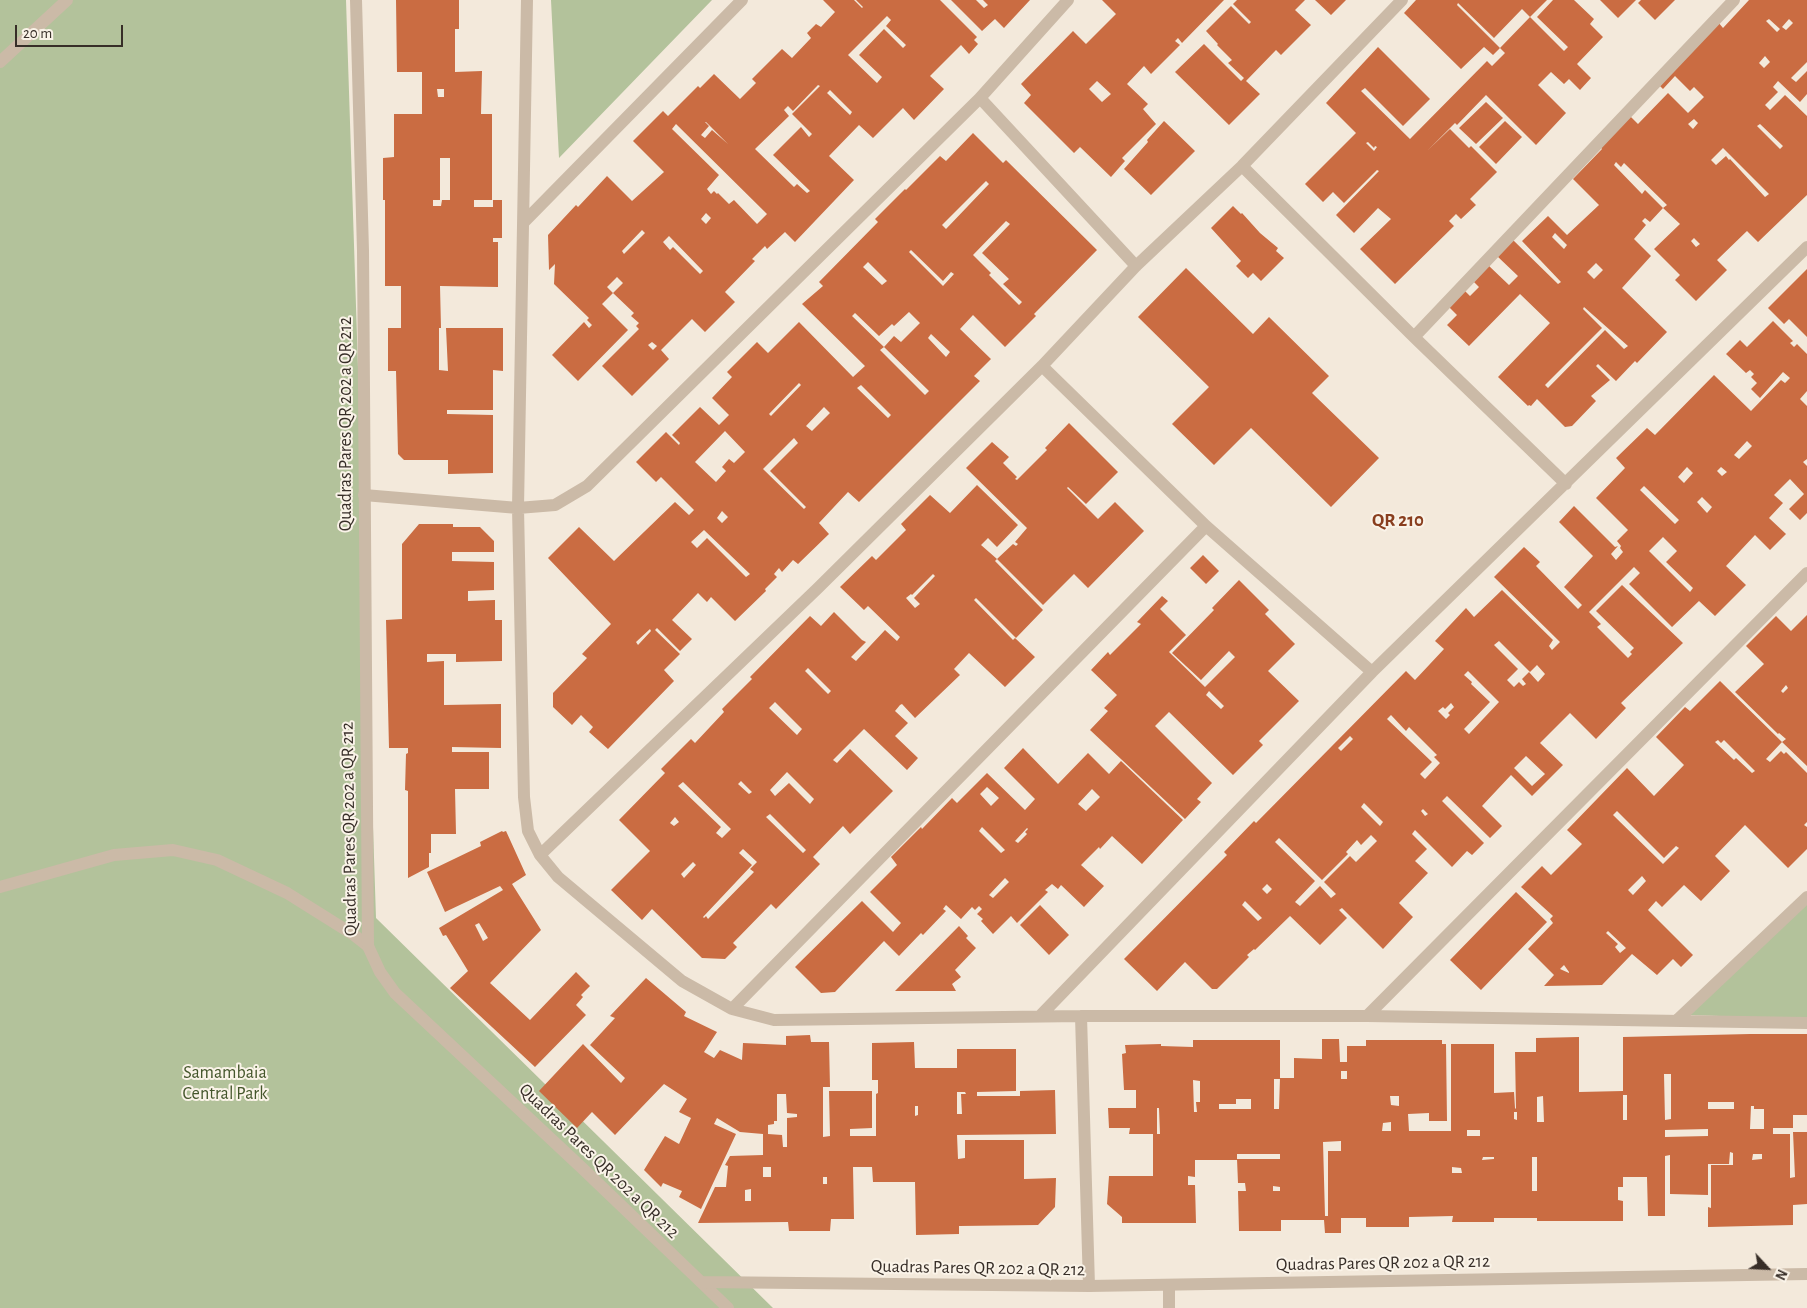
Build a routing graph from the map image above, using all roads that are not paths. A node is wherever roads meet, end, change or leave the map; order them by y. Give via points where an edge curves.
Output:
1 (67, 0) edge
2 (356, 0) edge
3 (527, 0) edge
4 (742, 0) edge
5 (1068, 0) edge
6 (1402, 0) edge
7 (1734, 0) edge
8 (0, 62) edge
9 (980, 98) junction
10 (1242, 166) junction
11 (523, 223) junction
12 (1807, 247) edge
13 (1136, 266) junction
14 (1414, 337) junction
15 (1042, 366) junction
16 (1566, 484) junction
17 (364, 495) junction
18 (518, 508) junction
19 (1206, 526) junction
20 (1807, 573) edge
21 (1372, 672) junction
22 (540, 855) junction
23 (0, 887) edge
24 (1807, 897) edge
25 (368, 946) junction
26 (732, 1009) junction
27 (1040, 1016) junction
28 (1081, 1016) junction
29 (1367, 1016) junction
30 (1676, 1022) junction
31 (1807, 1023) edge
32 (1807, 1274) edge
33 (701, 1282) junction
34 (1169, 1285) junction
35 (1089, 1286) junction
36 (728, 1308) edge
37 (1169, 1308) edge

1 - 8 street
2 - 17 street, Quadras Pares QR 202 a QR 212 via 363,251
3 - 11 street
4 - 11 street
5 - 9 street
6 - 10 street
7 - 14 street
9 - 13 street
9 - 18 street via 587,486 555,505
10 - 13 street
10 - 14 street
11 - 18 street
12 - 16 street
13 - 15 street
14 - 16 street
15 - 19 street
15 - 22 street via 818,588
16 - 21 street
17 - 18 street
17 - 25 street, Quadras Pares QR 202 a QR 212
18 - 22 street via 524,797 528,831
19 - 21 street
19 - 26 street
20 - 29 street
21 - 27 street
22 - 26 street via 558,876 682,981
23 - 25 street via 114,855 172,850 217,860 286,893
24 - 30 street
25 - 33 street, Quadras Pares QR 202 a QR 212 via 380,972 395,993
26 - 27 street via 774,1020
27 - 28 street
28 - 29 street
28 - 35 street
29 - 30 street
30 - 31 street
32 - 34 street, Quadras Pares QR 202 a QR 212
33 - 35 street, Quadras Pares QR 202 a QR 212
33 - 36 street
34 - 35 street, Quadras Pares QR 202 a QR 212
34 - 37 street

